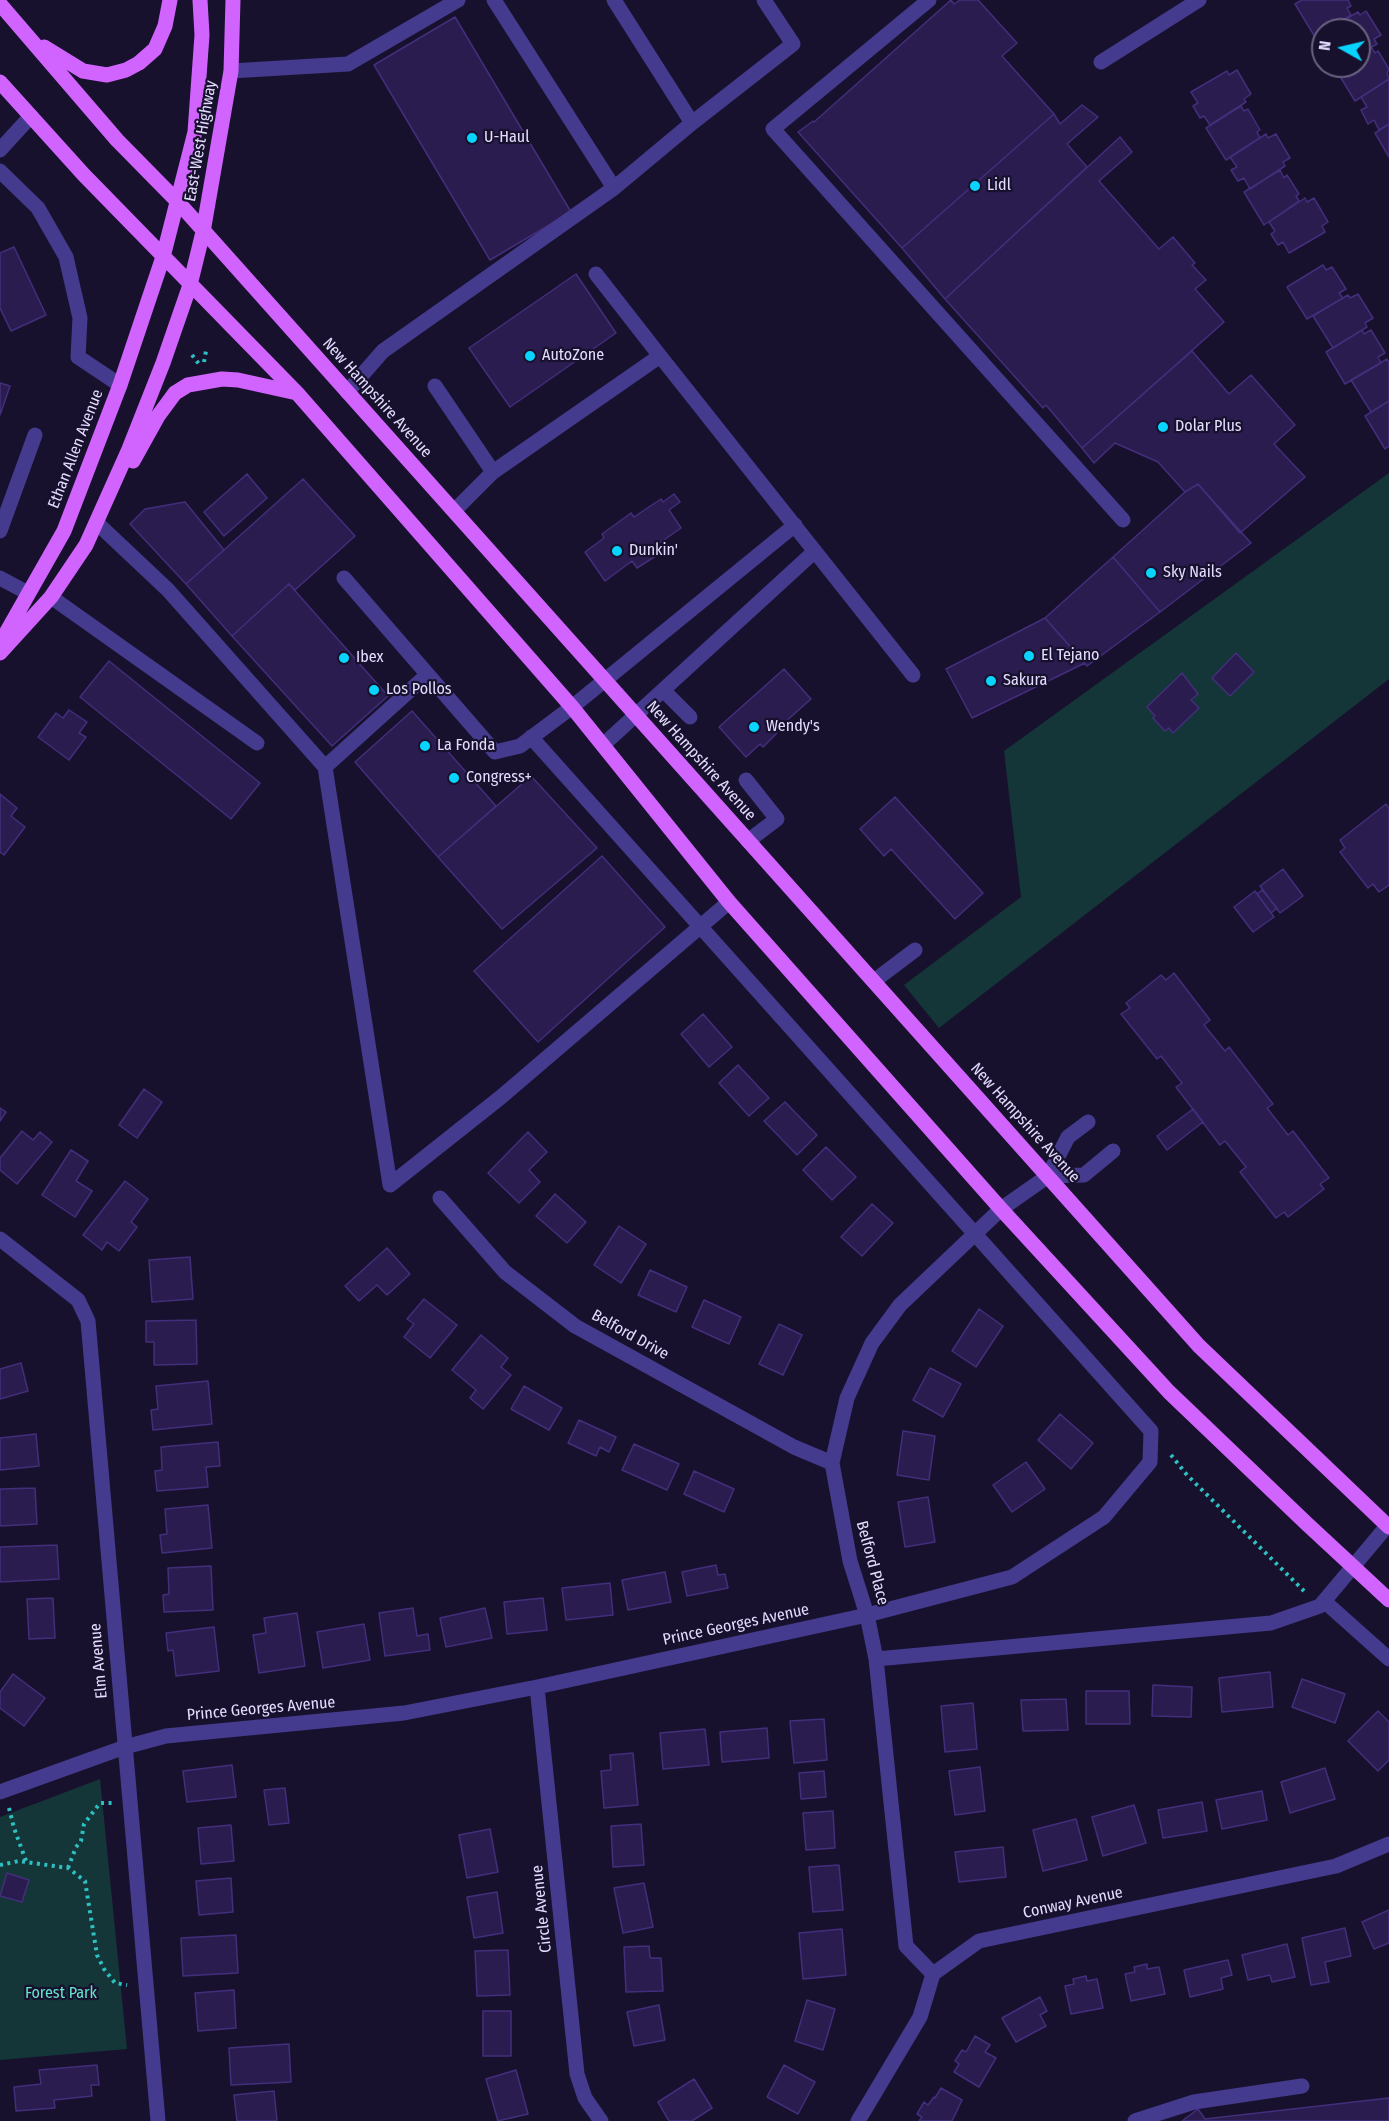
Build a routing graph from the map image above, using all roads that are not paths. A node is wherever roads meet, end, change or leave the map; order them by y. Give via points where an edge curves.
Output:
1 (6, 0) edge
2 (170, 0) edge
3 (200, 0) edge
4 (233, 0) edge
5 (457, 0) edge
6 (494, 0) edge
7 (614, 0) edge
8 (764, 0) edge
9 (928, 0) edge
10 (1199, 0) edge
11 (0, 4) edge
12 (30, 39) junction
13 (1101, 62) dead end
14 (231, 71) junction
15 (0, 82) edge
16 (31, 116) junction
17 (692, 123) junction
18 (0, 150) edge
19 (0, 171) edge
20 (614, 188) junction
21 (178, 201) junction
22 (203, 232) junction
23 (163, 257) junction
24 (596, 274) dead end
25 (190, 285) junction
26 (660, 356) junction
27 (120, 385) junction
28 (435, 386) dead end
29 (347, 392) junction
30 (297, 393) junction
31 (35, 435) dead end
32 (493, 472) junction
33 (455, 510) junction
34 (1123, 520) dead end
35 (98, 524) junction
36 (795, 525) junction
37 (0, 531) edge
38 (86, 545) junction
39 (815, 551) junction
40 (0, 578) edge
41 (344, 578) dead end
42 (28, 593) junction
43 (51, 597) junction
44 (0, 644) edge
45 (0, 653) edge
46 (427, 675) junction
47 (913, 675) dead end
48 (603, 679) junction
49 (663, 690) junction
50 (572, 707) junction
51 (636, 715) junction
52 (690, 717) dead end
53 (531, 737) junction
54 (257, 743) dead end
55 (603, 745) junction
56 (325, 766) junction
57 (746, 780) dead end
58 (748, 841) junction
59 (729, 902) junction
60 (699, 927) junction
61 (915, 950) dead end
62 (874, 981) junction
63 (1088, 1122) dead end
64 (1113, 1151) dead end
65 (1048, 1176) junction
66 (440, 1198) dead end
67 (1001, 1209) junction
68 (973, 1234) junction
69 (0, 1239) edge
70 (832, 1463) junction
71 (1388, 1526) edge
72 (1352, 1566) junction
73 (1389, 1600) edge
74 (1322, 1604) junction
75 (867, 1616) junction
76 (876, 1659) junction
77 (1389, 1659) edge
78 (537, 1687) junction
79 (125, 1747) junction
80 (3, 1791) edge
81 (1389, 1844) edge
82 (933, 1974) junction
83 (1302, 2086) dead end
84 (158, 2121) edge
85 (601, 2121) edge
86 (858, 2121) edge
87 (1135, 2121) edge

1 - 11 street
2 - 12 main road via 165,26 154,49 126,70 107,75 83,71
3 - 21 main road, East-West Highway via 202,35 195,132
4 - 14 main road, East-West Highway
5 - 14 street via 348,64
6 - 20 street
7 - 17 street
8 - 17 street via 793,44
9 - 34 street via 773,129
10 - 13 street
11 - 12 main road, New Hampshire Avenue
12 - 21 main road, New Hampshire Avenue via 117,140
14 - 22 main road, East-West Highway
15 - 16 main road
16 - 18 street
16 - 23 main road
17 - 20 street
19 - 27 street via 38,208 66,257 80,318 78,357
20 - 29 street via 383,351
21 - 22 main road, New Hampshire Avenue
21 - 23 main road, East-West Highway
22 - 25 main road, East-West Highway
22 - 29 main road, New Hampshire Avenue
23 - 25 main road
23 - 27 main road, Ethan Allen Avenue
24 - 26 street
25 - 30 main road
25 - 38 main road via 129,449
26 - 32 street
26 - 36 street
27 - 42 main road, Ethan Allen Avenue via 64,531
28 - 32 street
29 - 33 main road, New Hampshire Avenue
30 - 35 main road via 222,379 181,389 158,416
30 - 50 main road
31 - 37 street
32 - 33 street
33 - 48 main road, New Hampshire Avenue
35 - 38 main road
35 - 56 street via 168,590
36 - 39 street
36 - 48 street
38 - 43 main road
39 - 47 street
39 - 49 street
40 - 42 street
41 - 46 street
42 - 44 main road, Ethan Allen Avenue
43 - 45 main road
43 - 54 street
46 - 53 street via 495,752 520,746
46 - 56 street
48 - 50 street
48 - 51 main road, New Hampshire Avenue
49 - 51 street
49 - 52 street
50 - 53 street
50 - 55 main road
51 - 55 street
51 - 58 main road, New Hampshire Avenue
53 - 60 street
55 - 59 main road
56 - 60 street via 390,1185 501,1097
57 - 58 street via 777,819
58 - 62 main road, New Hampshire Avenue
59 - 60 street
59 - 67 main road
60 - 68 street
61 - 62 street
62 - 65 main road, New Hampshire Avenue
63 - 65 street via 1068,1137
64 - 65 street via 1084,1175
65 - 67 street, Belford Place
65 - 71 main road, New Hampshire Avenue via 1199,1346
66 - 70 street, Belford Drive via 505,1272 575,1326 794,1448
67 - 68 street, Belford Place
67 - 72 main road via 1169,1392
68 - 70 street, Belford Place via 900,1305 872,1343 847,1398
68 - 75 street, Prince Georges Avenue via 1151,1431 1150,1462 1104,1517 1012,1577
69 - 79 street, Elm Avenue via 78,1300 88,1321
70 - 75 street, Belford Place via 850,1561
71 - 72 street
72 - 73 main road
72 - 74 street
74 - 76 street via 1271,1623
74 - 77 street
75 - 76 street, Belford Place
75 - 78 street, Prince Georges Avenue
76 - 82 street, Belford Place via 906,1946
78 - 79 street, Prince Georges Avenue via 404,1713 166,1736
78 - 85 street, Circle Avenue via 577,2074 585,2098
79 - 80 street, Prince Georges Avenue
79 - 84 street, Elm Avenue
81 - 82 street, Conway Avenue via 1336,1866 979,1941
82 - 86 street via 920,2017
83 - 87 street via 1194,2102

